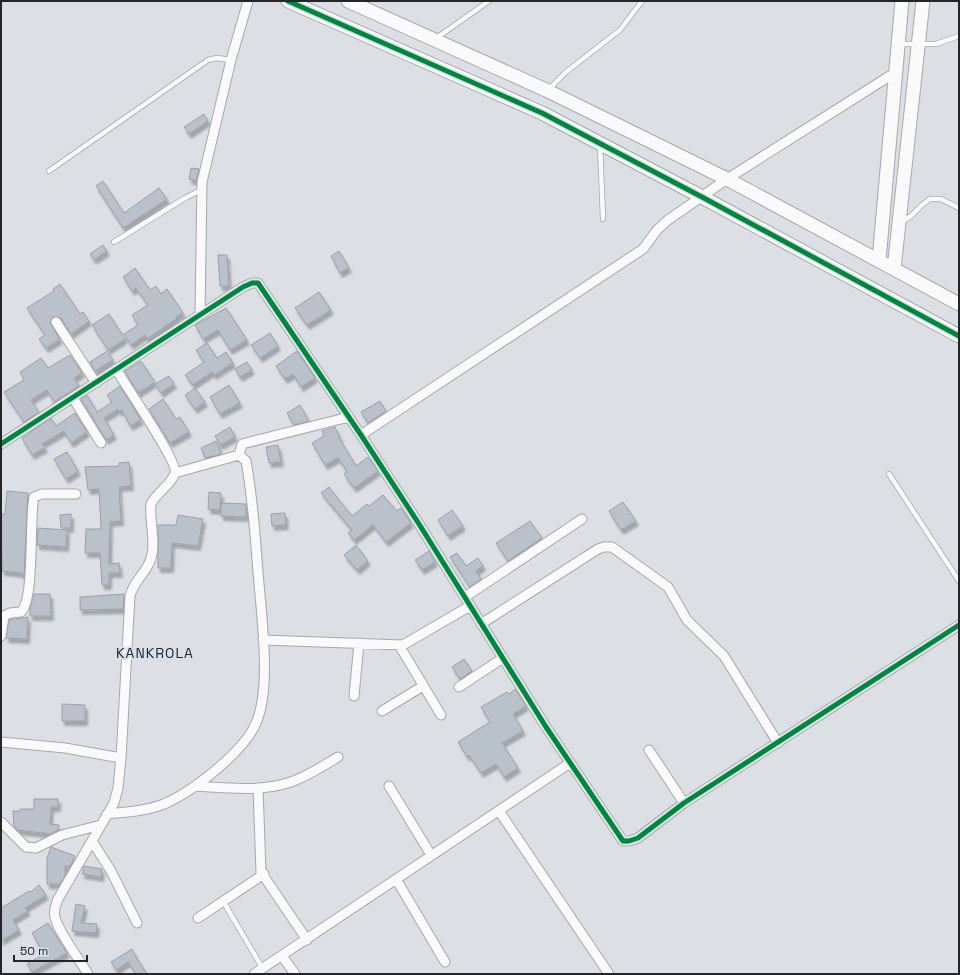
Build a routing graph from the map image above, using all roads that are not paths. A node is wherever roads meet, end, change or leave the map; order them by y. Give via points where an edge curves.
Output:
1 (248, 1) edge
2 (288, 1) edge
3 (348, 1) edge
4 (489, 1) edge
5 (642, 1) edge
6 (902, 1) edge
7 (924, 1) edge
8 (959, 36) edge
9 (435, 38) junction
10 (899, 44) junction
11 (919, 45) junction
12 (231, 60) junction
13 (896, 72) junction
14 (548, 90) junction
15 (893, 117) junction
16 (910, 121) junction
17 (600, 144) junction
18 (49, 171) dead end
19 (727, 179) junction
20 (201, 190) junction
21 (702, 197) junction
22 (959, 208) edge
23 (603, 220) dead end
24 (900, 224) junction
25 (114, 242) dead end
26 (879, 260) junction
27 (894, 269) junction
28 (959, 304) edge
29 (200, 315) junction
30 (56, 322) dead end
31 (959, 336) edge
32 (116, 370) junction
33 (96, 383) junction
34 (73, 398) junction
35 (349, 417) junction
36 (361, 435) junction
37 (101, 443) dead end
38 (1, 444) edge
39 (239, 455) junction
40 (175, 473) junction
41 (888, 474) dead end
42 (76, 494) dead end
43 (582, 519) dead end
44 (959, 581) edge
45 (464, 597) junction
46 (470, 606) junction
47 (481, 624) junction
48 (959, 625) edge
49 (1, 636) edge
50 (263, 640) junction
51 (359, 643) junction
52 (399, 645) junction
53 (503, 658) junction
54 (423, 686) junction
55 (459, 687) dead end
56 (354, 696) dead end
57 (382, 711) dead end
58 (441, 715) dead end
59 (1, 742) edge
60 (778, 743) junction
61 (649, 750) dead end
62 (338, 757) dead end
63 (121, 758) junction
64 (570, 764) junction
65 (195, 786) junction
66 (389, 786) dead end
67 (258, 788) junction
68 (684, 803) junction
69 (499, 811) junction
70 (107, 814) junction
71 (1, 822) edge
72 (101, 825) junction
73 (92, 841) junction
74 (431, 855) junction
75 (264, 874) junction
76 (396, 879) junction
77 (223, 901) junction
78 (198, 918) dead end
79 (137, 923) dead end
80 (307, 940) junction
81 (282, 956) junction
82 (445, 962) dead end
83 (263, 969) junction
84 (85, 973) edge
85 (254, 974) edge
86 (295, 974) edge
87 (609, 974) edge

1 - 12 street
2 - 17 street via 542,113
3 - 9 street
4 - 9 lane
5 - 14 lane via 620,30 566,72
6 - 10 street
7 - 11 street
8 - 11 lane via 936,44
9 - 14 street
10 - 11 lane
10 - 13 street
11 - 16 street
12 - 18 lane via 208,60
12 - 20 street
13 - 15 street
13 - 19 street
14 - 19 street
15 - 16 street
15 - 26 street
16 - 24 street
17 - 21 street
17 - 23 lane
19 - 21 street
19 - 26 street
20 - 25 lane
20 - 29 street
21 - 31 street
21 - 36 street via 657,230 643,249
22 - 24 lane via 941,200 930,199
24 - 27 street
26 - 27 street
27 - 28 street
29 - 32 street
29 - 35 street via 243,287 252,283 258,284
30 - 33 street
32 - 33 street
32 - 40 street via 164,445 175,465
33 - 34 street
34 - 37 street
34 - 38 street
35 - 36 street
35 - 39 street via 242,444
36 - 45 street
39 - 40 street
39 - 50 street via 244,457 247,467
40 - 63 street via 151,504 150,561 132,588 130,596
41 - 44 lane
42 - 49 street via 42,494 34,497 25,606 21,612 4,616
43 - 45 street
45 - 46 street
46 - 47 street
46 - 52 street
47 - 53 street
47 - 60 street via 598,549 612,547 668,587 687,620 724,656
48 - 60 street
50 - 51 street
50 - 65 street via 262,700 256,723 243,745
51 - 52 street
51 - 56 street
52 - 54 street
53 - 55 street
53 - 64 street
54 - 57 street
54 - 58 street
59 - 63 street via 64,748
60 - 68 street
61 - 68 street
62 - 67 street via 292,782
63 - 70 street via 118,788
64 - 68 street via 623,841 638,838
64 - 69 street
65 - 67 street
65 - 70 street via 181,796 151,808
66 - 74 street
67 - 75 street via 260,864 261,872
69 - 74 street
69 - 87 street
70 - 72 street
71 - 72 street via 31,849 62,835
72 - 73 street
73 - 79 street via 111,871
73 - 84 street via 58,899 54,911 55,918
74 - 76 street
75 - 77 street
75 - 80 street via 263,877
76 - 80 street
76 - 82 street
77 - 78 street
77 - 83 lane
80 - 81 street
81 - 83 street
81 - 86 street
83 - 85 street

